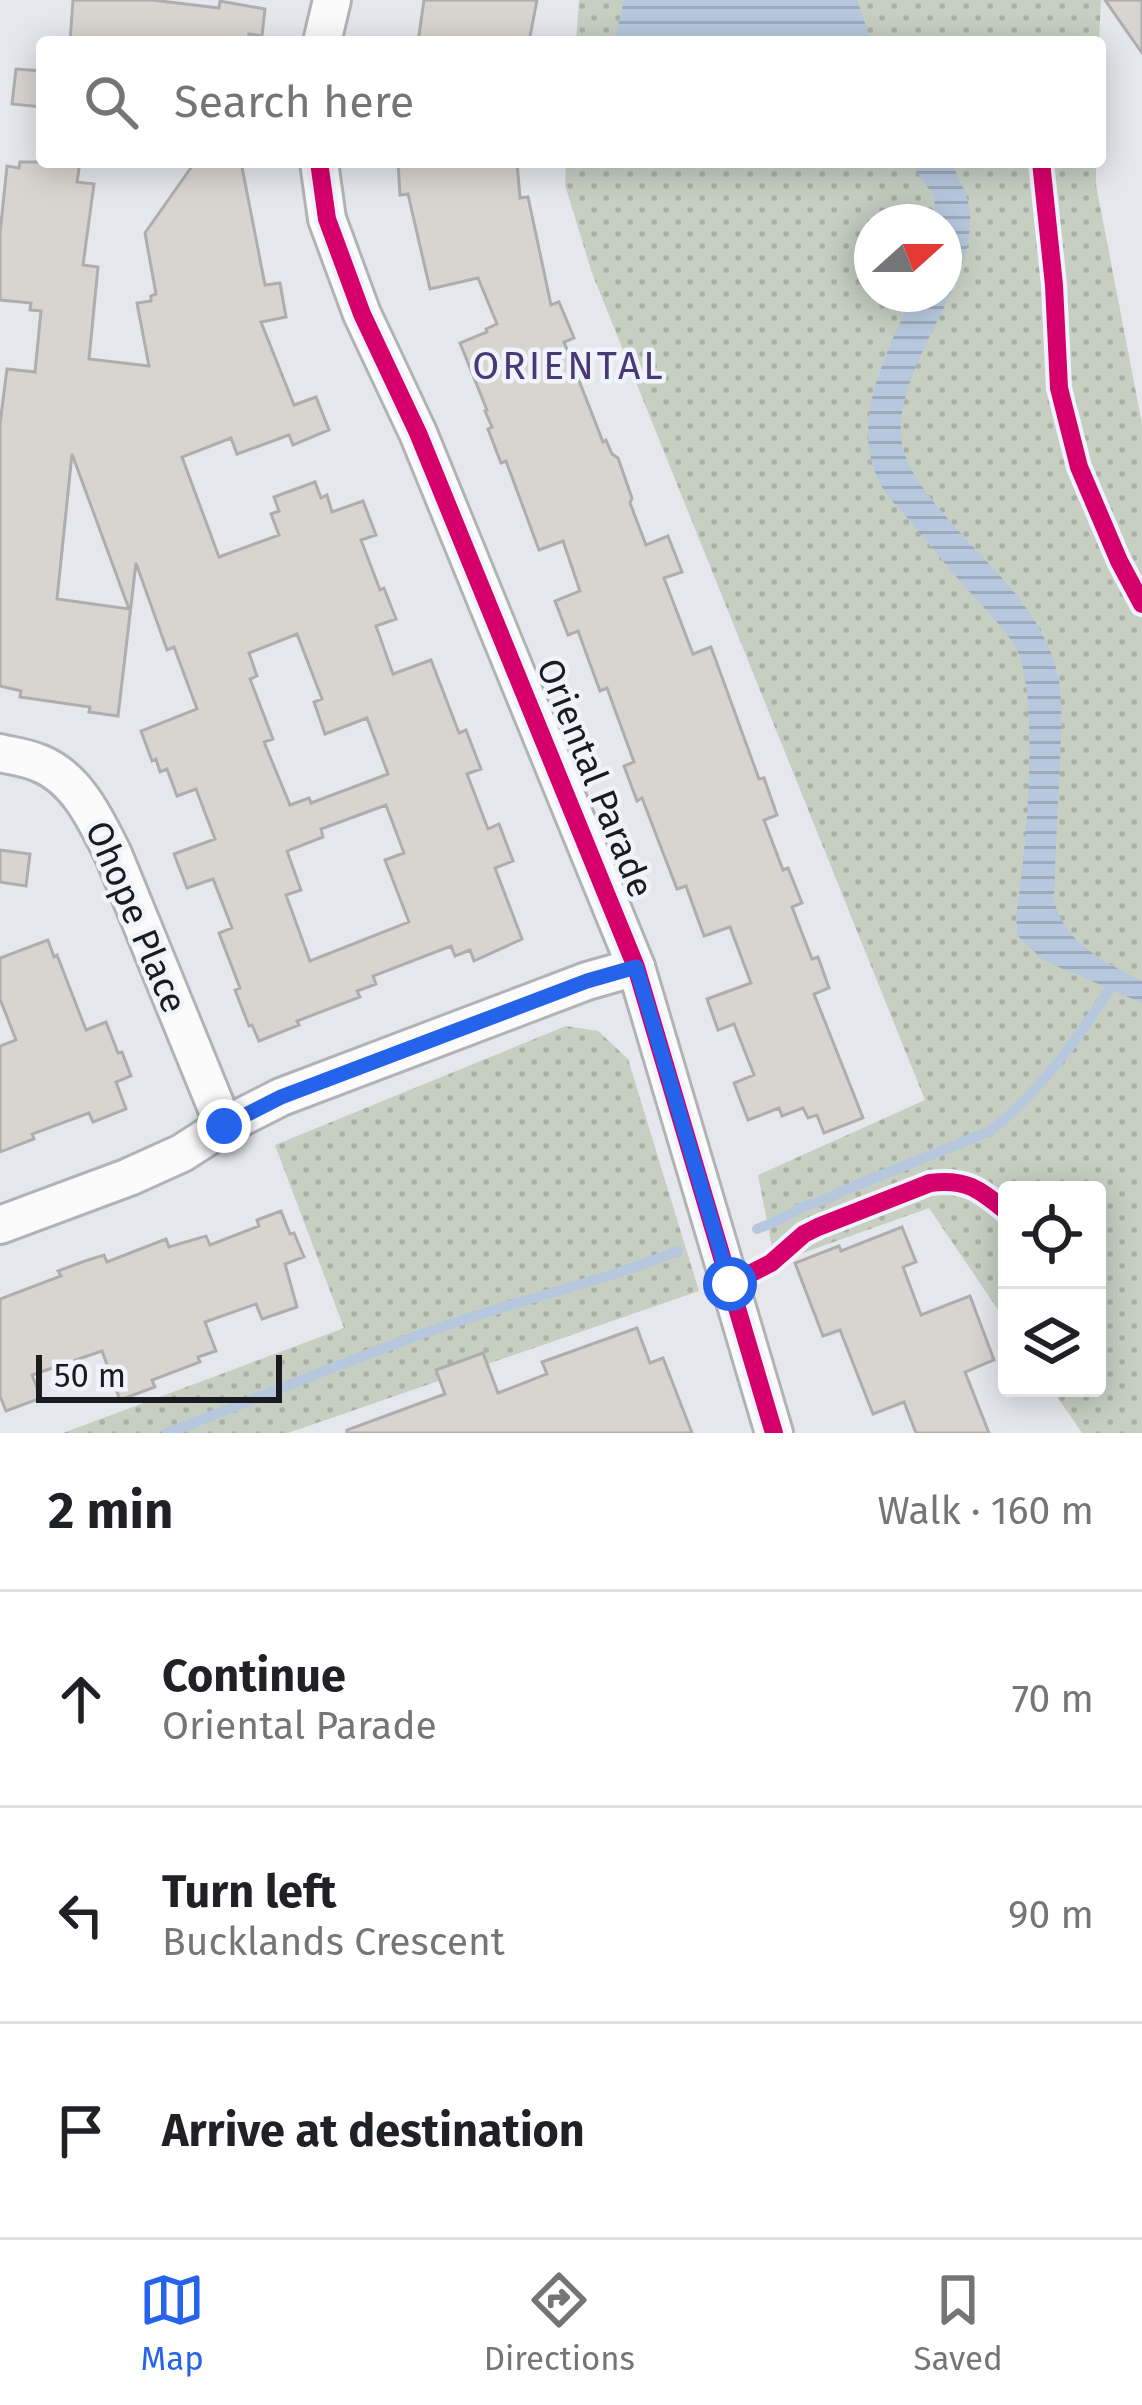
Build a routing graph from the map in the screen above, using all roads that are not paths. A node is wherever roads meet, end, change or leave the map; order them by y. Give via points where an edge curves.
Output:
1 (332, 0) edge
2 (323, 36) edge
3 (320, 168) edge
4 (0, 753) edge
5 (636, 967) junction
6 (224, 1126) junction
7 (0, 1225) edge
8 (774, 1433) edge

1 - 2 street
3 - 5 street, Oriental Parade via 327,219 362,314
4 - 6 street, Ohope Place via 43,764 91,810
5 - 6 street via 281,1097
5 - 8 street, Oriental Parade
6 - 7 street via 129,1177

